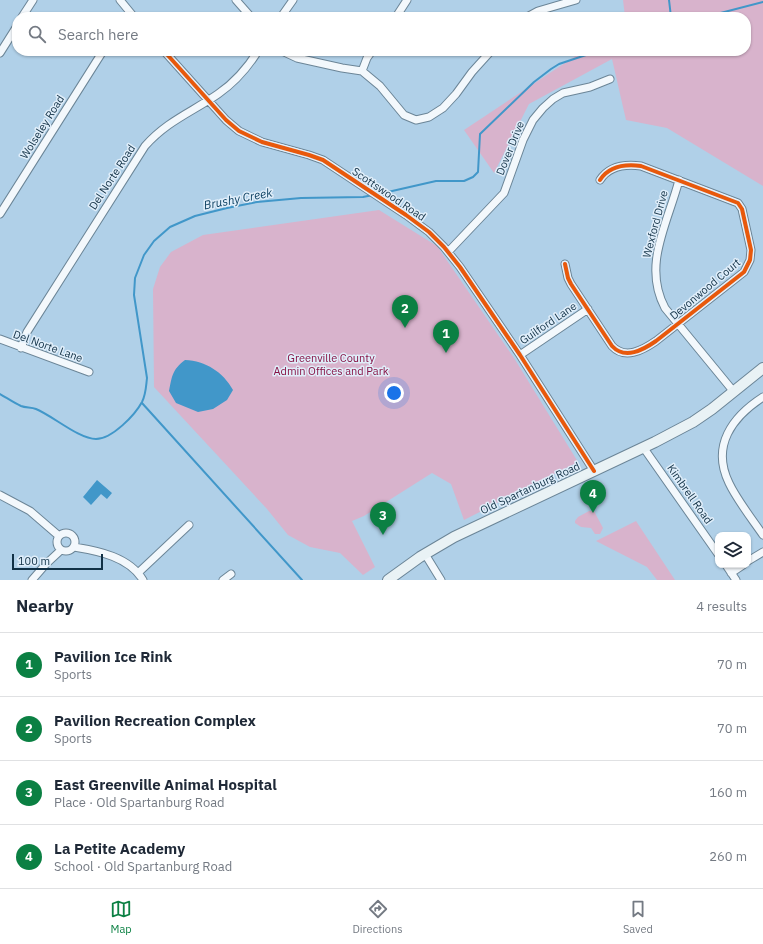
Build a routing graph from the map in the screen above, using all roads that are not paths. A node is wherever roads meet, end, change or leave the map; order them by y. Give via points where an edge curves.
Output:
1 (33, 0) edge
2 (120, 0) edge
3 (236, 0) edge
4 (293, 0) edge
5 (407, 0) edge
6 (576, 0) edge
7 (556, 3) edge
8 (129, 10) edge
9 (25, 12) edge
10 (247, 12) edge
11 (285, 12) edge
12 (399, 12) edge
13 (536, 12) edge
14 (12, 34) edge
15 (0, 53) edge
16 (100, 56) edge
17 (168, 56) edge
18 (254, 56) edge
19 (293, 56) edge
20 (368, 56) edge
21 (486, 56) edge
22 (362, 71) junction
23 (610, 79) dead end
24 (208, 100) junction
25 (600, 180) dead end
26 (678, 180) junction
27 (0, 214) edge
28 (448, 252) junction
29 (565, 264) dead end
30 (588, 309) junction
31 (678, 324) junction
32 (0, 339) edge
33 (21, 348) junction
34 (520, 354) junction
35 (763, 368) edge
36 (89, 372) dead end
37 (734, 392) junction
38 (763, 397) edge
39 (643, 448) junction
40 (594, 471) junction
41 (0, 496) edge
42 (189, 525) dead end
43 (763, 535) edge
44 (59, 536) junction
45 (74, 547) junction
46 (61, 550) junction
47 (715, 550) edge
48 (763, 552) edge
49 (425, 554) junction
50 (751, 560) edge
51 (728, 568) edge
52 (738, 568) edge
53 (138, 573) junction
54 (731, 573) junction
55 (231, 574) dead end
56 (32, 580) edge
57 (143, 580) edge
58 (223, 580) edge
59 (388, 580) edge
60 (441, 580) edge
61 (736, 580) edge

1 - 9 street
2 - 8 street
3 - 10 street
4 - 11 street
5 - 12 street
6 - 7 street
7 - 13 street
14 - 15 street
16 - 27 street, Wolseley Road
17 - 24 street, Scottswood Road
18 - 24 street, Del Norte Road via 240,74
19 - 22 street
20 - 22 street
21 - 22 street via 450,101 434,114 421,120 412,120 404,115 380,86
23 - 28 street, Dover Drive via 563,93 543,108 533,120 523,140 504,193
24 - 28 street, Scottswood Road via 233,127 246,135 323,160 429,232
24 - 33 street, Del Norte Road via 166,126 145,146 27,332
25 - 26 street, Devonwood Court via 614,168 634,165 647,167
26 - 31 street, Wexford Drive via 658,250 655,270 656,286 661,301
26 - 31 street, Devonwood Court via 740,204 751,255 744,272
28 - 34 street, Scottswood Road
29 - 30 street, Devonwood Court via 568,278
30 - 31 street, Devonwood Court via 612,346 624,353 648,346
30 - 34 street, Guilford Lane
31 - 37 street, Wexford Drive
32 - 33 street, Del Norte Lane
33 - 36 street, Del Norte Lane
34 - 40 street, Scottswood Road
35 - 37 main road, Old Spartanburg Road
37 - 39 main road, Old Spartanburg Road via 693,422
38 - 43 street via 734,422 724,441 722,454 725,474 730,484
39 - 40 main road, Old Spartanburg Road
39 - 47 street, Kimbrell Road
40 - 49 main road, Old Spartanburg Road
41 - 44 street via 30,511
42 - 53 street
44 - 45 street via 68,533 73,536
44 - 46 street via 57,543
45 - 46 street via 70,551
45 - 53 street via 113,556
46 - 56 street
48 - 50 street
49 - 59 main road, Old Spartanburg Road
49 - 60 street
51 - 54 street
52 - 54 street
53 - 57 street
54 - 61 street
55 - 58 street

